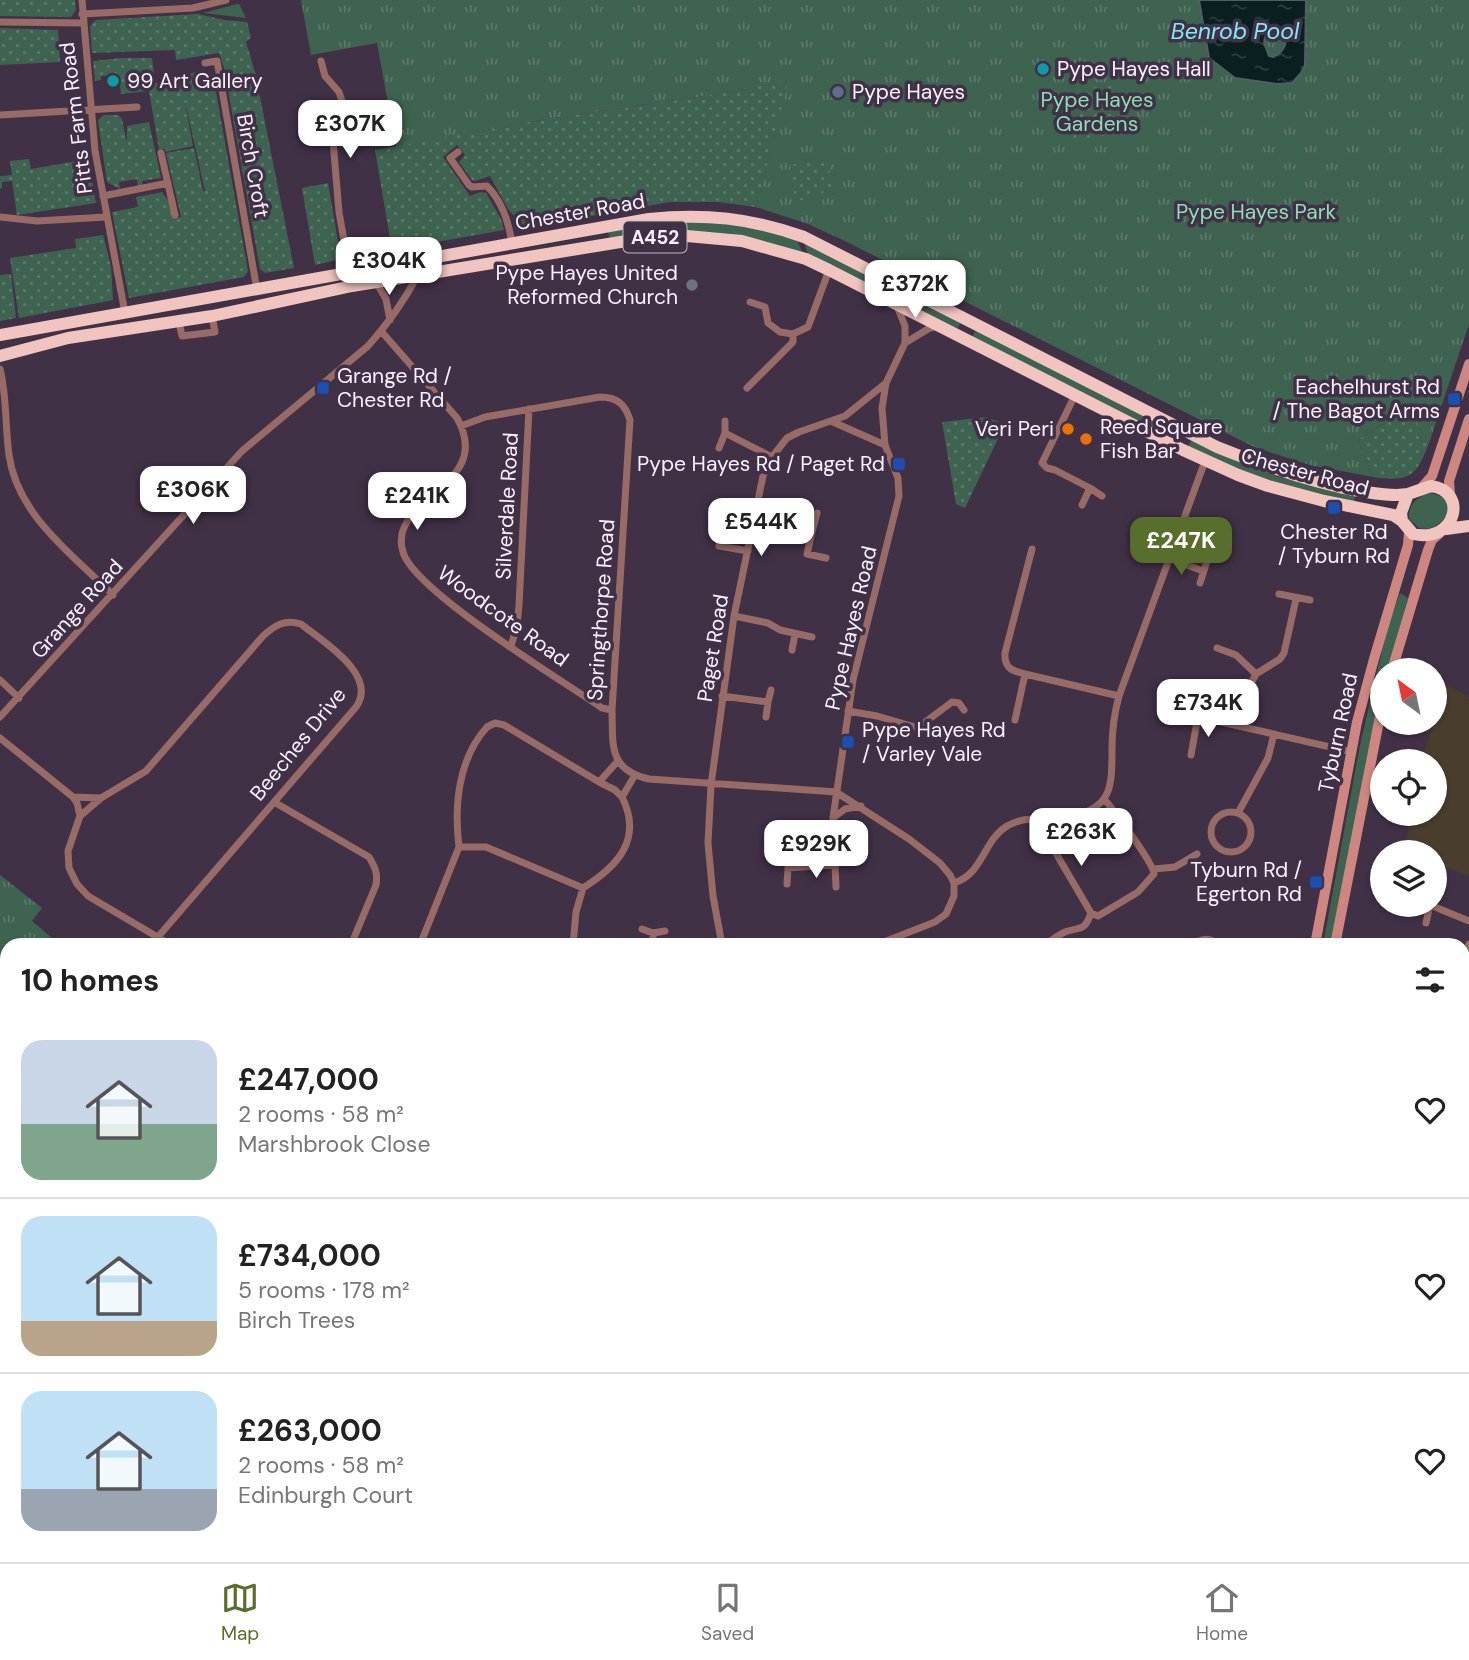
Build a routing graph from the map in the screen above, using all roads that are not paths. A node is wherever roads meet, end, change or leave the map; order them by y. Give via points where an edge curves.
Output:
1 (82, 0) edge
2 (226, 0) edge
3 (83, 18) junction
4 (0, 22) edge
5 (321, 61) dead end
6 (205, 63) dead end
7 (137, 107) dead end
8 (90, 110) junction
9 (0, 115) edge
10 (458, 152) dead end
11 (161, 153) dead end
12 (168, 183) junction
13 (103, 196) junction
14 (175, 215) dead end
15 (0, 216) edge
16 (106, 217) junction
17 (603, 228) junction
18 (512, 244) junction
19 (606, 245) junction
20 (441, 263) junction
21 (829, 270) junction
22 (418, 275) junction
23 (351, 279) junction
24 (891, 281) junction
25 (375, 282) junction
26 (257, 289) junction
27 (890, 299) junction
28 (750, 302) dead end
29 (125, 314) junction
30 (390, 320) junction
31 (971, 322) junction
32 (938, 326) junction
33 (36, 330) junction
34 (381, 331) junction
35 (793, 334) junction
36 (0, 335) edge
37 (962, 339) junction
38 (905, 343) junction
39 (39, 345) junction
40 (0, 356) edge
41 (1469, 364) edge
42 (0, 369) edge
43 (886, 383) junction
44 (747, 388) dead end
45 (1075, 395) junction
46 (529, 409) junction
47 (1469, 419) edge
48 (725, 421) dead end
49 (833, 422) junction
50 (461, 426) junction
51 (725, 433) junction
52 (885, 445) junction
53 (719, 448) dead end
54 (772, 457) junction
55 (1205, 461) junction
56 (1090, 488) junction
57 (1422, 488) junction
58 (1408, 494) junction
59 (1101, 496) dead end
60 (1457, 501) junction
61 (1082, 505) dead end
62 (817, 513) dead end
63 (754, 518) junction
64 (1469, 526) edge
65 (1405, 527) junction
66 (1443, 531) junction
67 (722, 532) dead end
68 (812, 532) junction
69 (1032, 549) dead end
70 (748, 551) junction
71 (826, 558) dead end
72 (1168, 558) junction
73 (1208, 558) dead end
74 (1203, 571) junction
75 (1200, 583) dead end
76 (1279, 594) dead end
77 (113, 595) junction
78 (1296, 599) junction
79 (1310, 600) dead end
80 (734, 616) junction
81 (795, 634) junction
82 (812, 637) dead end
83 (511, 646) junction
84 (1217, 648) dead end
85 (792, 650) dead end
86 (1396, 658) edge
87 (1025, 674) junction
88 (1256, 674) junction
89 (0, 680) edge
90 (771, 690) dead end
91 (722, 696) junction
92 (1119, 696) junction
93 (19, 698) junction
94 (768, 702) junction
95 (612, 710) junction
96 (964, 710) dead end
97 (848, 711) junction
98 (1186, 713) dead end
99 (1198, 716) junction
100 (0, 717) edge
101 (766, 717) dead end
102 (1015, 720) dead end
103 (1240, 725) junction
104 (915, 727) junction
105 (1274, 734) junction
106 (919, 735) dead end
107 (1376, 735) edge
108 (0, 738) edge
109 (1352, 752) junction
110 (1191, 755) dead end
111 (617, 762) junction
112 (635, 775) junction
113 (599, 782) junction
114 (710, 785) junction
115 (836, 792) junction
116 (73, 797) junction
117 (621, 797) junction
118 (101, 798) junction
119 (1104, 799) junction
120 (274, 802) junction
121 (861, 806) junction
122 (1238, 813) junction
123 (80, 816) junction
124 (833, 818) junction
125 (1047, 838) dead end
126 (459, 847) junction
127 (788, 850) dead end
128 (1197, 854) dead end
129 (834, 865) junction
130 (788, 868) junction
131 (1154, 869) junction
132 (954, 883) junction
133 (787, 884) dead end
134 (836, 887) dead end
135 (583, 888) junction
136 (1447, 912) edge
137 (1091, 913) junction
138 (1427, 917) edge
139 (1469, 921) edge
140 (1426, 923) dead end
141 (642, 929) dead end
142 (665, 931) dead end
143 (653, 933) junction
144 (157, 938) joint
145 (354, 938) edge
146 (423, 938) edge
147 (574, 938) edge
148 (653, 938) edge
149 (721, 938) edge
150 (892, 938) edge
151 (1056, 938) edge
152 (1316, 938) edge
153 (1336, 938) edge

1 - 3 street, Pitts Farm Road
2 - 3 street via 194,8
3 - 4 street
3 - 8 street, Pitts Farm Road
5 - 23 street via 342,101 332,129
6 - 26 street, Birch Croft via 217,61
7 - 8 street
8 - 9 street
8 - 13 street, Pitts Farm Road
10 - 18 street via 450,158 469,185 490,189 504,212
11 - 12 street
12 - 13 street
12 - 14 street
13 - 16 street, Pitts Farm Road
15 - 16 street via 30,221
16 - 29 street, Pitts Farm Road
17 - 18 highway, Chester Road / A452
17 - 19 highway
17 - 24 highway, Chester Road / A452 via 686,215 718,216 804,237
18 - 20 highway, Chester Road / A452
19 - 20 highway, Chester Road / A452
19 - 21 highway, Chester Road / A452 via 651,237 720,238 764,246
20 - 22 highway, Chester Road / A452
20 - 23 highway, Chester Road / A452
21 - 27 highway, Chester Road / A452
21 - 35 street via 808,327
22 - 25 highway, Chester Road / A452
22 - 30 street, Grange Road
23 - 25 highway, Chester Road / A452
23 - 26 highway, Chester Road / A452
23 - 39 highway, Chester Road / A452 via 212,316
24 - 27 highway
24 - 31 highway, Chester Road / A452
25 - 30 street via 386,299
26 - 29 highway, Chester Road / A452
27 - 32 highway, Chester Road / A452
27 - 38 street via 905,326
28 - 35 street via 765,307 768,323 780,332
29 - 33 highway, Chester Road / A452
30 - 34 street, Grange Road
31 - 37 highway
31 - 58 highway, Chester Road / A452 via 1242,457 1325,484 1384,495
32 - 37 highway, Chester Road / A452
32 - 38 street
33 - 36 highway, Chester Road / A452
33 - 39 highway
34 - 50 street
34 - 77 street, Grange Road via 242,451
35 - 44 street via 793,342
37 - 45 highway, Chester Road / A452
38 - 43 street, Pype Hayes Road
39 - 40 highway, Chester Road / A452
41 - 57 main road via 1432,476
42 - 77 street via 9,457 28,504 38,520
43 - 49 street, Paget Road
43 - 52 street, Pype Hayes Road via 882,408
45 - 55 highway, Chester Road / A452
45 - 56 street via 1042,463
46 - 50 street, Springthorpe Road
46 - 83 street, Silverdale Road via 519,605
46 - 95 street, Springthorpe Road via 610,397 622,403 630,420
47 - 60 main road via 1449,481
48 - 51 street
49 - 52 street
49 - 54 street, Paget Road via 799,432
50 - 83 street, Woodcote Road via 463,461 402,529 403,553 435,593
51 - 53 street
51 - 54 street
52 - 97 street, Pype Hayes Road via 898,478 899,495
54 - 63 street, Paget Road
55 - 65 highway, Chester Road / A452 via 1268,486 1393,514
55 - 72 street
56 - 59 street
56 - 61 street
57 - 58 highway
57 - 60 highway via 1440,487
58 - 65 highway via 1401,513
60 - 66 highway
62 - 68 street
63 - 68 street
63 - 70 street, Paget Road
64 - 66 highway
65 - 66 highway via 1424,536
65 - 109 main road, Tyburn Road via 1408,545
66 - 86 main road, Tyburn Road via 1428,550
67 - 70 street via 719,546
68 - 71 street via 807,554
69 - 87 street via 1005,657 1010,669
70 - 80 street, Paget Road
72 - 74 street
72 - 92 street
73 - 74 street
74 - 75 street
76 - 78 street
77 - 93 street, Grange Road
78 - 79 street
78 - 88 street via 1284,653
80 - 81 street
80 - 91 street, Paget Road
81 - 82 street
81 - 85 street
83 - 95 street, Woodcote Road via 602,708
84 - 88 street via 1236,655
87 - 92 street
87 - 102 street
88 - 103 street
89 - 93 street
90 - 94 street
91 - 94 street
91 - 114 street, Paget Road
92 - 119 street via 1113,719 1113,779
93 - 100 street, Grange Road
94 - 101 street
95 - 111 street, Springthorpe Road
96 - 104 street via 952,702
97 - 104 street
97 - 115 street, Pype Hayes Road
98 - 99 street
99 - 103 street
99 - 110 street
103 - 105 street
104 - 106 street
105 - 109 street
105 - 122 street via 1268,758
107 - 153 main road, Tyburn Road
108 - 116 street
109 - 152 main road, Tyburn Road
111 - 112 street
111 - 113 street
112 - 114 street
112 - 117 street
113 - 117 street
113 - 126 street via 495,723 482,732 460,778
114 - 115 street
114 - 149 street, Paget Road via 708,843
115 - 121 street
115 - 124 street, Pype Hayes Road
116 - 118 street
116 - 123 street
117 - 135 street via 631,824 623,851 609,871
118 - 120 street, Beeches Drive via 146,771 263,636 275,625 292,621 358,673 362,692 360,702
118 - 123 street, Beeches Drive
119 - 131 street
119 - 132 street via 1090,810 1062,819 1029,818 1008,826 990,843 972,873
120 - 144 street, Beeches Drive
120 - 145 street via 369,858 375,867 376,885
121 - 124 street via 845,808
121 - 132 street via 940,863
122 - 122 street via 1246,819 1251,834 1241,849 1223,851 1214,844 1212,825 1219,816
123 - 144 street via 68,851 69,868 77,884 88,896
124 - 129 street, Pype Hayes Road
125 - 137 street via 1071,869
126 - 135 street via 486,847
126 - 146 street
127 - 130 street
128 - 131 street via 1175,867
129 - 130 street
129 - 134 street, Pype Hayes Road
130 - 133 street
131 - 137 street via 1138,892 1098,916
132 - 150 street via 946,914
135 - 147 street
136 - 139 street
137 - 151 street via 1081,929
138 - 140 street
141 - 143 street
142 - 143 street
143 - 148 street

